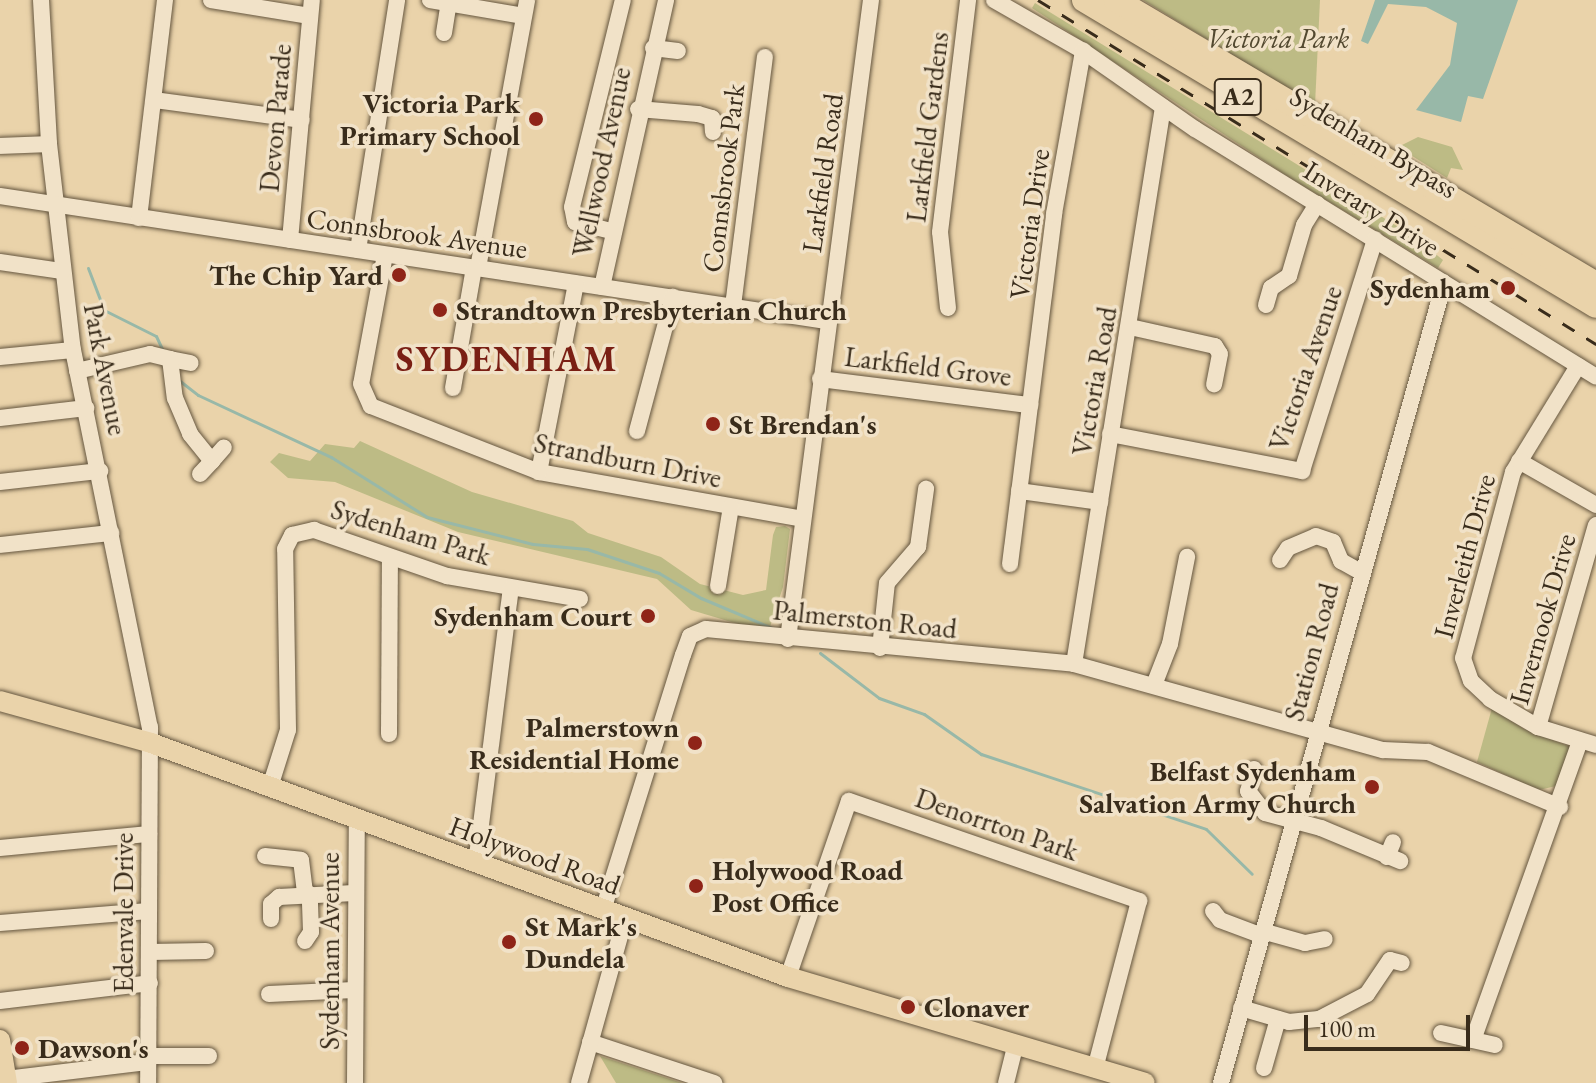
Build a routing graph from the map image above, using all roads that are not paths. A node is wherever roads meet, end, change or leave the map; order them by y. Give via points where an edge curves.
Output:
1 (41, 0) edge
2 (165, 0) edge
3 (211, 0) edge
4 (397, 0) edge
5 (430, 0) edge
6 (623, 0) edge
7 (666, 0) edge
8 (871, 0) edge
9 (968, 0) edge
10 (994, 0) edge
11 (1084, 0) edge
12 (1116, 0) edge
13 (449, 3) junction
14 (311, 8) edge
15 (526, 8) edge
16 (444, 33) dead end
17 (653, 48) junction
18 (678, 51) dead end
19 (1083, 51) junction
20 (765, 57) dead end
21 (154, 100) junction
22 (1163, 107) junction
23 (638, 109) junction
24 (302, 120) junction
25 (713, 132) dead end
26 (49, 144) junction
27 (0, 146) edge
28 (0, 196) edge
29 (1317, 204) junction
30 (57, 205) junction
31 (139, 218) junction
32 (611, 231) junction
33 (1375, 239) junction
34 (290, 240) junction
35 (358, 250) junction
36 (385, 255) junction
37 (0, 262) edge
38 (476, 268) junction
39 (62, 271) junction
40 (1444, 283) junction
41 (576, 284) junction
42 (1596, 284) edge
43 (602, 287) junction
44 (673, 297) junction
45 (1266, 305) dead end
46 (733, 306) junction
47 (1596, 306) edge
48 (948, 308) dead end
49 (827, 321) junction
50 (1130, 327) junction
51 (73, 350) junction
52 (0, 357) edge
53 (170, 359) junction
54 (191, 363) dead end
55 (1578, 366) junction
56 (77, 371) junction
57 (1596, 377) edge
58 (820, 379) junction
59 (1214, 384) dead end
60 (453, 388) dead end
61 (1030, 405) junction
62 (86, 408) junction
63 (0, 418) edge
64 (637, 431) dead end
65 (1110, 434) junction
66 (224, 447) dead end
67 (212, 461) junction
68 (1519, 461) junction
69 (100, 471) junction
70 (539, 472) junction
71 (200, 474) dead end
72 (0, 482) edge
73 (926, 489) dead end
74 (1019, 491) junction
75 (1100, 502) junction
76 (1596, 505) edge
77 (731, 507) junction
78 (802, 519) junction
79 (1596, 525) edge
80 (111, 533) junction
81 (0, 545) edge
82 (1282, 550) dead end
83 (1187, 557) dead end
84 (390, 558) junction
85 (1010, 564) dead end
86 (1361, 572) junction
87 (718, 586) dead end
88 (511, 588) junction
89 (580, 599) dead end
90 (788, 639) junction
91 (880, 648) junction
92 (1074, 664) junction
93 (1154, 685) junction
94 (0, 701) edge
95 (1538, 727) junction
96 (1316, 732) junction
97 (389, 734) dead end
98 (151, 743) junction
99 (1588, 743) edge
100 (1254, 769) dead end
101 (270, 787) junction
102 (1560, 807) junction
103 (357, 820) junction
104 (1291, 820) junction
105 (149, 834) junction
106 (0, 848) edge
107 (1393, 853) dead end
108 (265, 856) dead end
109 (476, 864) junction
110 (354, 893) junction
111 (307, 894) junction
112 (603, 910) junction
113 (149, 911) junction
114 (1213, 911) dead end
115 (625, 918) junction
116 (271, 919) dead end
117 (0, 923) edge
118 (1261, 933) junction
119 (1325, 939) dead end
120 (305, 941) dead end
121 (206, 951) dead end
122 (150, 952) junction
123 (1402, 963) dead end
124 (788, 977) junction
125 (150, 983) junction
126 (354, 990) junction
127 (269, 994) dead end
128 (0, 1001) edge
129 (1241, 1008) junction
130 (1278, 1019) junction
131 (1441, 1033) dead end
132 (0, 1040) edge
133 (1473, 1040) junction
134 (590, 1042) junction
135 (1495, 1045) dead end
136 (1015, 1047) junction
137 (209, 1056) dead end
138 (147, 1059) junction
139 (1264, 1068) dead end
140 (1095, 1069) junction
141 (4, 1074) edge
142 (148, 1083) edge
143 (355, 1083) edge
144 (579, 1083) edge
145 (714, 1083) edge
146 (1006, 1083) edge
147 (1145, 1083) edge
148 (1221, 1083) edge

1 - 26 street, Park Avenue
2 - 21 street
3 - 14 street
4 - 35 street
5 - 13 street
6 - 32 street via 572,207 575,222
7 - 17 street, Wellwood Avenue
8 - 49 street, Larkfield Road
9 - 48 street, Larkfield Gardens via 940,232
10 - 19 street, Inverary Drive
11 - 47 highway, Sydenham Bypass / A2
12 - 42 highway, Sydenham Bypass / A2
13 - 15 street
13 - 16 street
14 - 24 street, Devon Parade
15 - 38 street
17 - 18 street, Wellwood Avenue
17 - 23 street, Wellwood Avenue
19 - 22 street, Inverary Drive
19 - 61 street, Victoria Drive via 1054,214
20 - 46 street, Connsbrook Park
21 - 24 street
21 - 31 street
22 - 29 street, Inverary Drive
22 - 50 street, Victoria Road
23 - 25 street via 712,118
23 - 32 street, Wellwood Avenue via 619,223
24 - 34 street, Devon Parade
26 - 27 street
26 - 30 street, Park Avenue
28 - 30 street, Connsbrook Avenue
29 - 33 street, Inverary Drive
29 - 45 street via 1304,225 1289,276 1271,288
30 - 31 street, Connsbrook Avenue
30 - 39 street, Park Avenue
31 - 34 street, Connsbrook Avenue
32 - 43 street, Wellwood Avenue
33 - 40 street, Inverary Drive
33 - 65 street, Victoria Avenue via 1302,471
34 - 35 street, Connsbrook Avenue
35 - 36 street, Connsbrook Avenue
36 - 38 street, Connsbrook Avenue
36 - 70 street, Strandburn Drive via 361,384 366,401
37 - 39 street
38 - 41 street, Connsbrook Avenue
38 - 60 street
39 - 51 street, Park Avenue
40 - 55 street, Inverary Drive
40 - 86 street, Station Road
41 - 43 street, Connsbrook Avenue
41 - 70 street
43 - 44 street, Connsbrook Avenue
44 - 46 street, Connsbrook Avenue
44 - 64 street
46 - 49 street, Connsbrook Avenue
49 - 58 street, Larkfield Road
50 - 59 street via 1215,346 1220,359
50 - 65 street, Victoria Road
51 - 52 street
51 - 56 street, Park Avenue
53 - 54 street
53 - 56 street via 150,354
53 - 67 street via 175,398 190,434
55 - 57 street, Inverary Drive
55 - 68 street, Inverleith Drive
56 - 62 street, Park Avenue
58 - 61 street, Larkfield Grove
58 - 78 street, Larkfield Road
61 - 74 street, Victoria Drive
62 - 63 street
62 - 69 street, Park Avenue
65 - 75 street, Victoria Road
66 - 67 street
67 - 71 street
68 - 76 street
68 - 95 street, Inverleith Drive via 1463,658 1471,681
69 - 72 street
69 - 80 street, Park Avenue
70 - 77 street, Strandburn Drive
73 - 91 street via 918,547 887,583
74 - 75 street
74 - 85 street, Victoria Drive
75 - 92 street, Victoria Road
77 - 78 street, Strandburn Drive
77 - 87 street
78 - 90 street, Larkfield Road
79 - 95 street, Invernook Drive
80 - 81 street
80 - 98 street, Park Avenue
82 - 86 street via 1309,536 1322,538 1333,542 1345,565
83 - 93 street via 1170,644
84 - 88 street, Sydenham Park
84 - 97 street
84 - 101 street, Sydenham Park via 314,530 298,531 287,540 288,730
86 - 96 street, Station Road
88 - 89 street, Sydenham Park
88 - 109 street
90 - 91 street, Palmerston Road
90 - 112 street, Palmerston Road via 714,629 690,636
91 - 92 street, Palmerston Road
92 - 93 street, Palmerston Road
93 - 96 street, Palmerston Road
94 - 98 main road, Holywood Road
95 - 99 street, Inverleith Drive
96 - 102 street, Palmerston Road via 1406,755 1428,752
96 - 104 street, Station Road
98 - 101 main road, Holywood Road
98 - 105 street, Edenvale Drive
99 - 102 street
100 - 104 street via 1248,791 1265,813
101 - 103 main road, Holywood Road
102 - 133 street via 1518,942
103 - 109 main road, Holywood Road
103 - 110 street, Sydenham Avenue
104 - 107 street
104 - 118 street, Station Road
105 - 106 street
105 - 113 street, Edenvale Drive
108 - 111 street via 301,860
109 - 112 main road, Holywood Road
110 - 111 street
110 - 126 street, Sydenham Avenue
111 - 116 street via 274,900
111 - 120 street via 311,932
112 - 115 main road, Holywood Road
113 - 117 street
113 - 122 street, Edenvale Drive
114 - 118 street via 1220,920
115 - 124 main road, Holywood Road
115 - 134 street
118 - 119 street via 1305,943
118 - 129 street, Station Road
121 - 122 street
122 - 125 street, Edenvale Drive
123 - 130 street via 1390,960 1367,994 1338,1011 1303,1023
124 - 136 main road, Holywood Road
124 - 140 street, Denorrton Park via 849,801 1139,901
125 - 128 street
125 - 138 street, Edenvale Drive
126 - 127 street
126 - 143 street, Sydenham Avenue
129 - 130 street
129 - 148 street, Station Road
130 - 139 street
131 - 133 street
132 - 141 main road
133 - 135 street
134 - 144 street
134 - 145 street
136 - 140 main road, Holywood Road
136 - 146 street
137 - 138 street
138 - 141 street
138 - 142 street, Edenvale Drive
140 - 147 main road, Holywood Road

